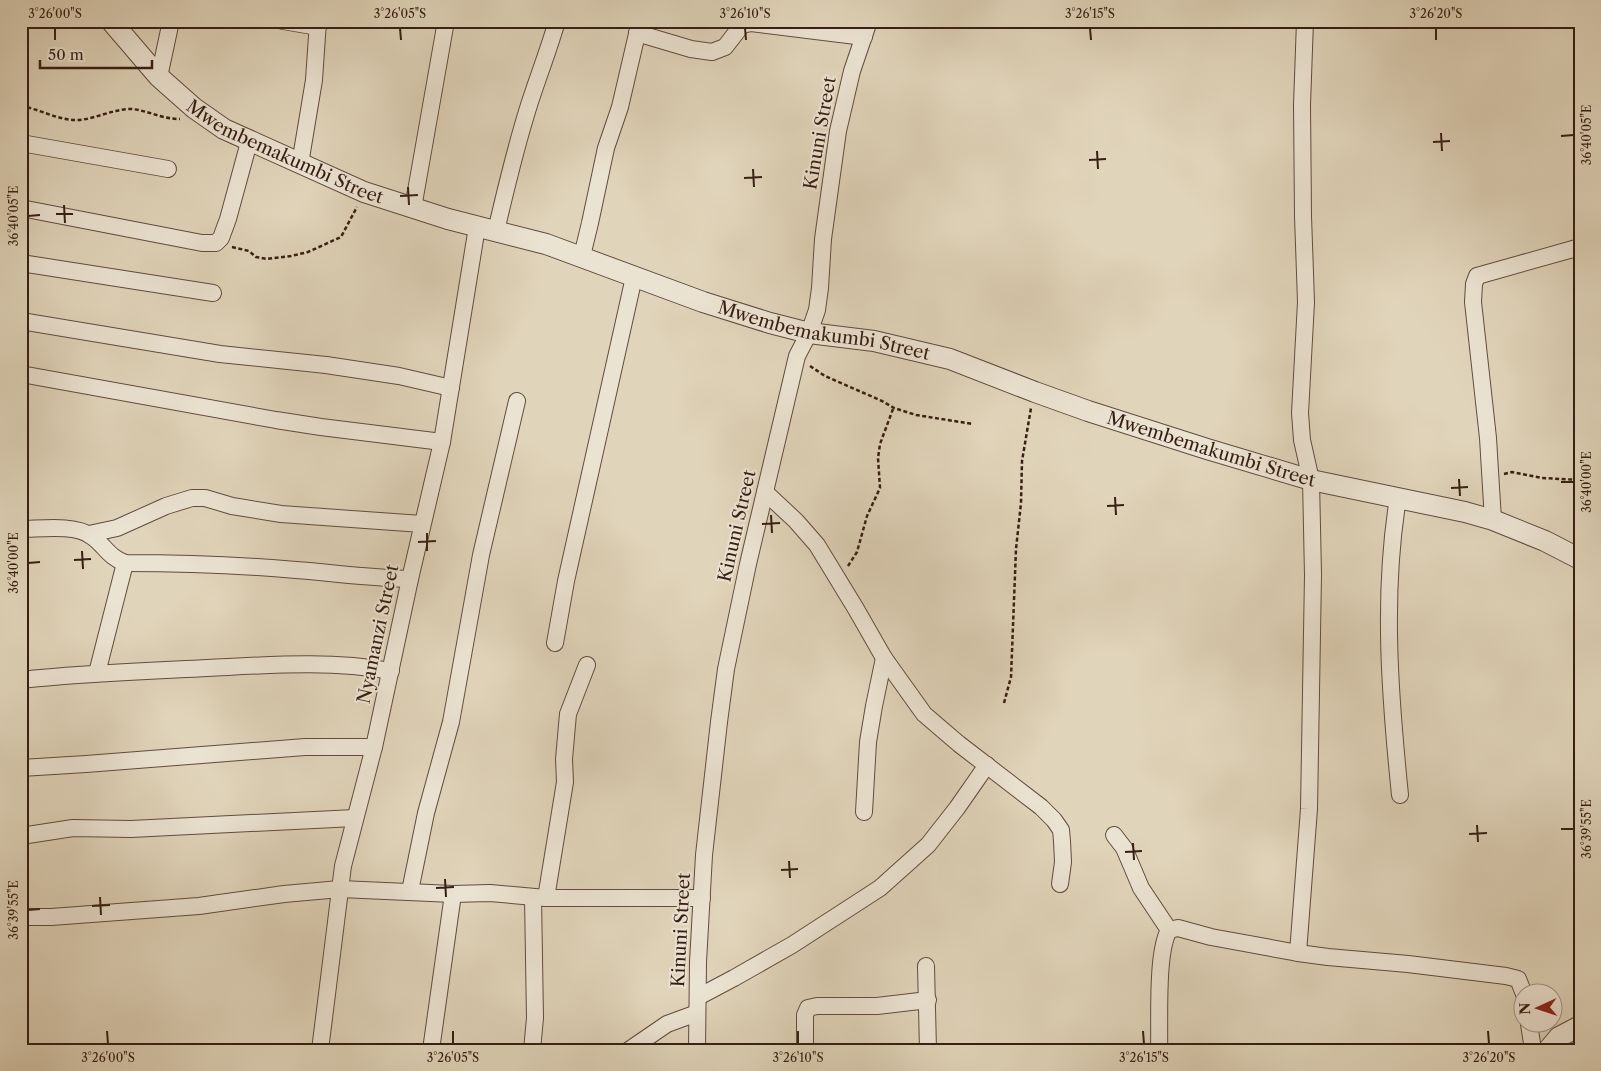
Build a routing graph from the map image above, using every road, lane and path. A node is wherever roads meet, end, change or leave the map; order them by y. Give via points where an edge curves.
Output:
1 (111, 21) edge
2 (171, 21) edge
3 (283, 21) edge
4 (446, 21) edge
5 (557, 21) edge
6 (869, 21) edge
7 (1305, 21) edge
8 (318, 24) edge
9 (638, 27) edge
10 (864, 37) junction
11 (159, 77) junction
12 (21, 106) edge
13 (194, 108) junction
14 (249, 142) junction
15 (21, 143) edge
16 (300, 164) junction
17 (168, 168) dead end
18 (364, 192) junction
19 (21, 208) edge
20 (413, 208) junction
21 (486, 229) junction
22 (216, 243) junction
23 (1580, 247) edge
24 (582, 256) junction
25 (21, 263) edge
26 (634, 277) junction
27 (213, 293) dead end
28 (21, 321) edge
29 (809, 333) junction
30 (797, 356) junction
31 (21, 374) edge
32 (451, 388) junction
33 (1035, 392) junction
34 (518, 401) dead end
35 (894, 408) junction
36 (974, 424) dead end
37 (442, 442) junction
38 (1311, 480) junction
39 (1580, 480) edge
40 (1490, 485) junction
41 (764, 492) junction
42 (1398, 498) junction
43 (1493, 520) junction
44 (422, 524) junction
45 (21, 529) edge
46 (89, 534) junction
47 (1580, 559) edge
48 (125, 563) junction
49 (410, 579) junction
50 (839, 580) junction
51 (555, 644) dead end
52 (884, 658) junction
53 (587, 664) dead end
54 (391, 671) junction
55 (97, 674) junction
56 (21, 680) edge
57 (1004, 703) dead end
58 (374, 747) junction
59 (987, 766) junction
60 (21, 768) edge
61 (1400, 795) dead end
62 (864, 812) dead end
63 (355, 818) junction
64 (21, 836) edge
65 (1114, 836) dead end
66 (1060, 884) dead end
67 (340, 889) junction
68 (410, 891) junction
69 (453, 894) junction
70 (539, 898) junction
71 (702, 898) junction
72 (21, 917) edge
73 (1168, 930) junction
74 (1298, 953) junction
75 (926, 966) dead end
76 (1520, 984) edge
77 (928, 1000) junction
78 (697, 1005) junction
79 (1580, 1026) edge
80 (1531, 1034) edge
81 (320, 1050) edge
82 (431, 1050) edge
83 (532, 1050) edge
84 (630, 1050) edge
85 (697, 1050) edge
86 (805, 1050) edge
87 (928, 1050) edge
88 (1160, 1050) edge
89 (1533, 1050) edge
90 (1548, 1050) edge

1 - 11 street, Mwembemakumbi Street
2 - 11 street
3 - 8 street
4 - 20 street
5 - 21 street, Nyamanzi Street via 514,156
6 - 10 street, Kinuni Street
7 - 38 street via 1302,105 1306,302 1300,413
8 - 16 street via 314,80
9 - 10 street via 691,49 712,52 725,47 742,25 751,23
9 - 24 street
10 - 29 street, Kinuni Street via 838,131 817,310
11 - 13 street, Mwembemakumbi Street
12 - 13 path via 69,120 132,110 184,119
13 - 14 street, Mwembemakumbi Street
14 - 16 street, Mwembemakumbi Street
14 - 22 street via 228,219
15 - 17 street
16 - 18 street, Mwembemakumbi Street
18 - 20 street, Mwembemakumbi Street
18 - 22 path via 341,237 308,252 267,259
19 - 22 street
20 - 21 street, Mwembemakumbi Street
21 - 24 street, Mwembemakumbi Street
21 - 32 street, Nyamanzi Street
23 - 40 street via 1478,276 1474,284
24 - 26 street, Mwembemakumbi Street
25 - 27 street
26 - 29 street, Mwembemakumbi Street via 724,310
26 - 51 street via 566,581
28 - 32 street via 220,354 399,376
29 - 30 street, Kinuni Street
29 - 33 street, Mwembemakumbi Street via 874,341 950,359
30 - 35 path via 825,376
30 - 41 street, Kinuni Street
31 - 37 street via 285,421
32 - 37 street, Nyamanzi Street
33 - 38 street, Mwembemakumbi Street via 1207,450
33 - 57 path via 1022,461 1011,677
34 - 68 street via 481,555 451,722 426,813
35 - 36 path
35 - 50 path via 880,444 880,488 857,552
37 - 44 street, Nyamanzi Street
38 - 42 street, Mwembemakumbi Street
38 - 74 street via 1313,575 1309,799
39 - 40 path via 1512,472 1498,475
40 - 43 street
41 - 50 street via 796,521
41 - 71 street, Kinuni Street via 726,670 704,855
42 - 43 street, Mwembemakumbi Street
42 - 61 street via 1390,590 1390,670
43 - 47 street, Mwembemakumbi Street
44 - 46 street via 281,514 192,498 116,528
44 - 49 street, Nyamanzi Street
45 - 46 street via 56,528
46 - 48 street via 116,560
48 - 49 street via 265,567
48 - 55 street
49 - 54 street, Nyamanzi Street
50 - 52 street
52 - 59 street via 924,714
52 - 62 street via 868,742
53 - 70 street via 568,714 565,782
54 - 55 street via 363,666 280,665
54 - 58 street, Nyamanzi Street
55 - 56 street
58 - 60 street via 306,747
58 - 63 street, Nyamanzi Street
59 - 66 street via 1041,807 1061,830 1063,862
59 - 78 street via 928,845 880,888 734,978
63 - 64 street via 130,829 73,828
63 - 67 street, Nyamanzi Street
65 - 73 street via 1124,848 1141,888
67 - 68 street
67 - 72 street via 199,906
67 - 81 street, Nyamanzi Street
68 - 69 street
69 - 70 street via 490,893
69 - 82 street
70 - 71 street
70 - 83 street
71 - 78 street, Kinuni Street
73 - 74 street via 1178,928
73 - 88 street via 1161,960
74 - 76 street via 1506,976 1518,979
75 - 77 street
77 - 86 street via 877,1006 808,1008
77 - 87 street
78 - 84 street
78 - 85 street, Kinuni Street
79 - 90 street via 1559,1037
80 - 89 street

